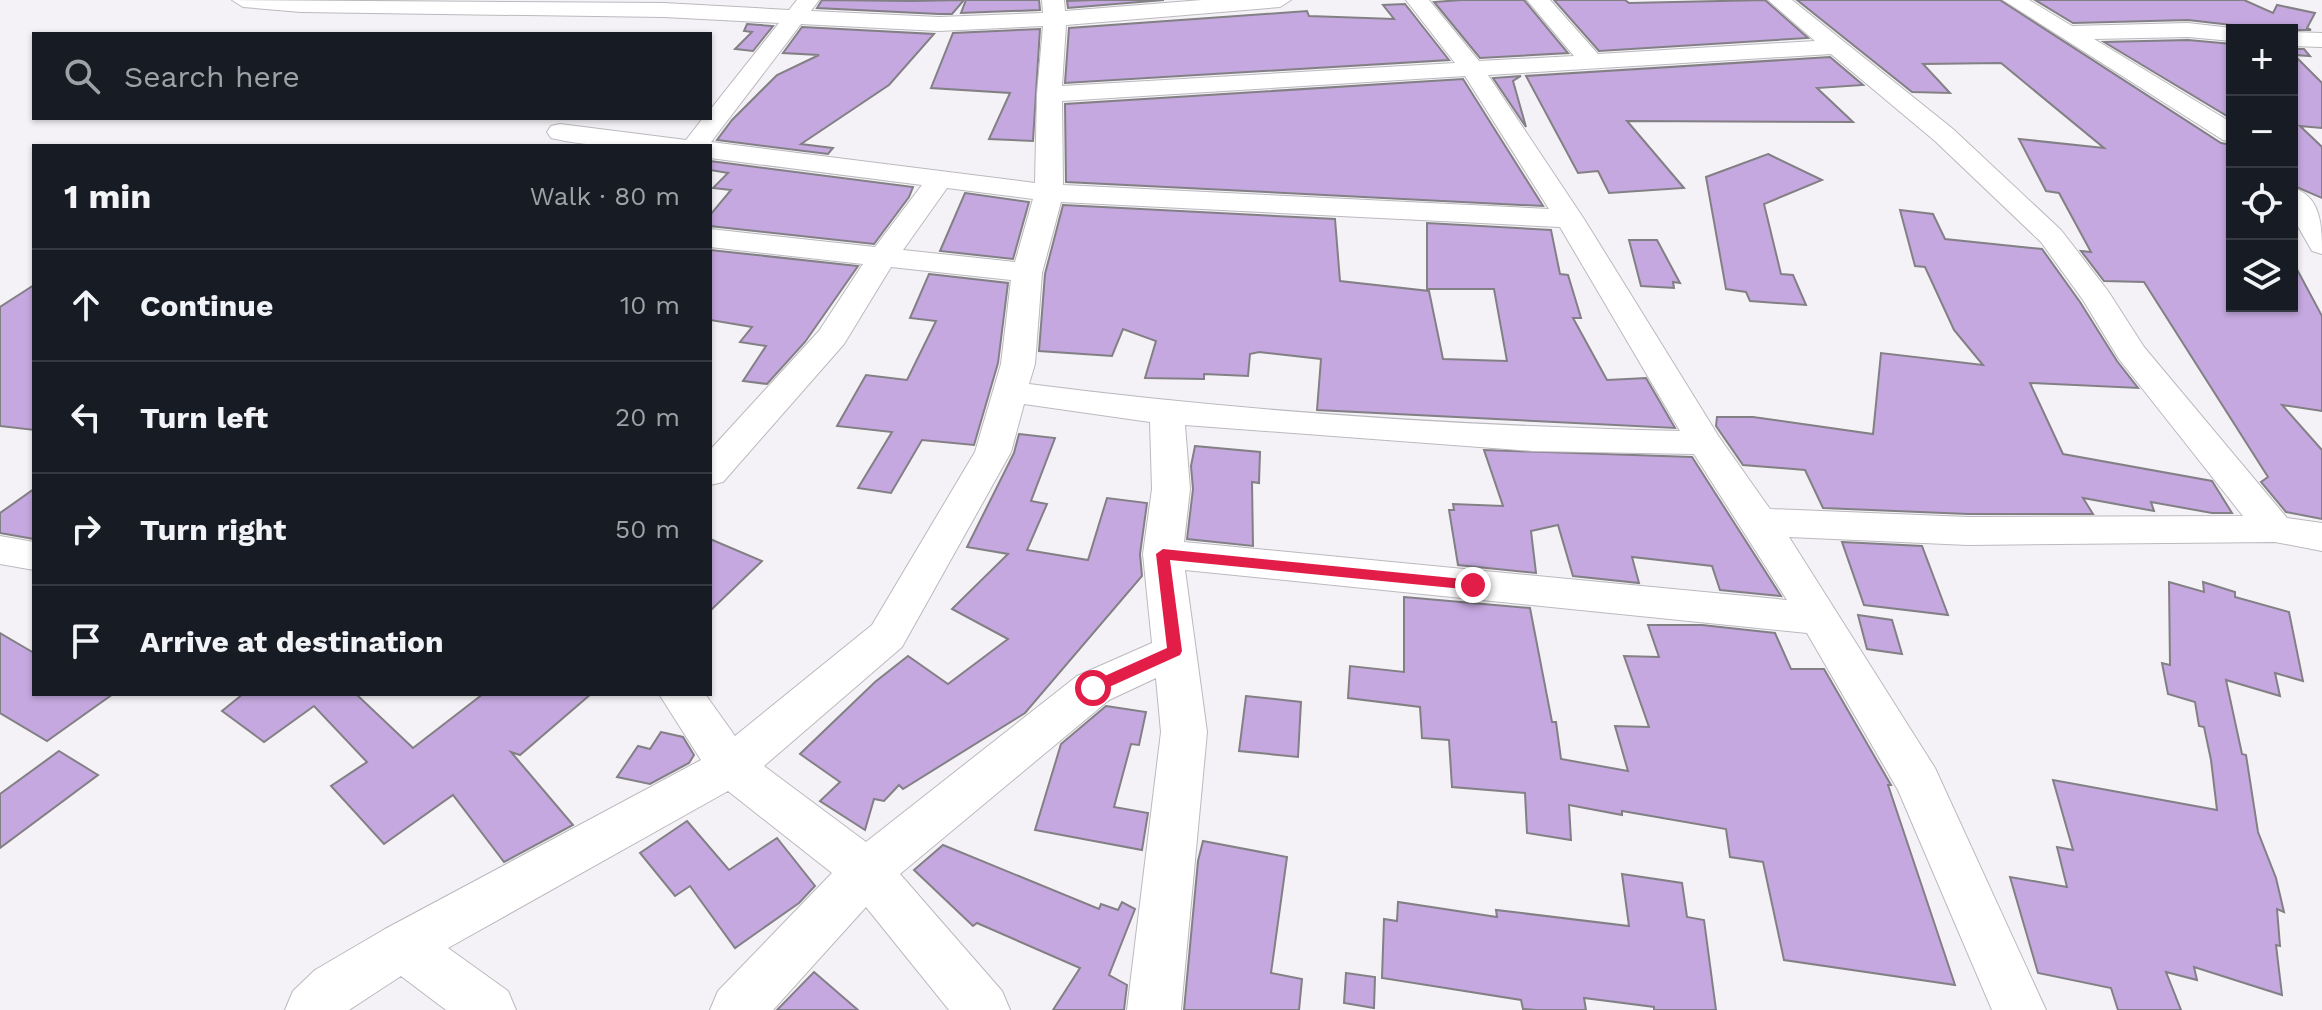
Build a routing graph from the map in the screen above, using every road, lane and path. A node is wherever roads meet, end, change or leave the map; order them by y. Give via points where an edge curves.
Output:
1 (243, 0) edge
2 (1280, 0) edge
3 (1417, 0) edge
4 (1538, 0) edge
5 (1779, 0) edge
6 (2014, 0) edge
7 (388, 3) edge
8 (1187, 4) edge
9 (803, 8) edge
10 (664, 10) junction
11 (1054, 10) edge
12 (645, 32) edge
13 (2070, 33) junction
14 (2226, 33) edge
15 (2298, 39) edge
16 (2322, 40) edge
17 (1837, 47) junction
18 (1590, 60) junction
19 (1471, 67) junction
20 (1049, 94) junction
21 (2226, 130) edge
22 (559, 132) edge
23 (661, 144) edge
24 (697, 144) edge
25 (712, 150) edge
26 (941, 178) junction
27 (1049, 193) junction
28 (2298, 206) edge
29 (1570, 219) junction
30 (712, 238) edge
31 (2322, 245) edge
32 (882, 258) junction
33 (1027, 273) junction
34 (1010, 392) junction
35 (1167, 413) junction
36 (1705, 443) junction
37 (712, 471) edge
38 (1759, 522) junction
39 (2275, 529) junction
40 (2322, 537) edge
41 (0, 550) edge
42 (1163, 554) junction
43 (32, 556) edge
44 (1820, 619) junction
45 (1175, 651) junction
46 (682, 696) edge
47 (731, 767) junction
48 (867, 871) junction
49 (403, 946) junction
50 (312, 1010) edge
51 (489, 1010) edge
52 (737, 1010) edge
53 (983, 1010) edge
54 (1154, 1010) edge
55 (2019, 1010) edge

1 - 7 street
2 - 8 street
3 - 19 street
4 - 18 street
5 - 17 street
6 - 13 street
7 - 10 street
8 - 11 street
9 - 10 street
9 - 11 street via 939,24
9 - 24 street
10 - 12 street
11 - 20 street
13 - 14 street
13 - 21 street
15 - 16 street
17 - 18 street
17 - 39 street via 1944,135 2051,236 2131,352
18 - 19 street
19 - 20 street
19 - 29 street
20 - 27 street
22 - 23 street
25 - 26 street
26 - 27 street
26 - 32 street
27 - 29 street
27 - 33 street
28 - 31 street
29 - 36 street
30 - 32 street
32 - 33 street
32 - 37 street via 832,337
33 - 34 street
34 - 35 street
34 - 47 street via 993,452 887,636
35 - 36 street via 1533,439
35 - 42 street via 1171,489
36 - 38 street
38 - 39 street via 1968,531
38 - 44 street
39 - 40 street
41 - 43 street
42 - 44 street
42 - 45 street
44 - 55 street via 1918,782
45 - 48 street via 1093,688
45 - 54 street via 1184,732
46 - 47 street
47 - 48 street
47 - 49 street
48 - 52 street
48 - 53 street
49 - 50 street via 334,988
49 - 51 street

